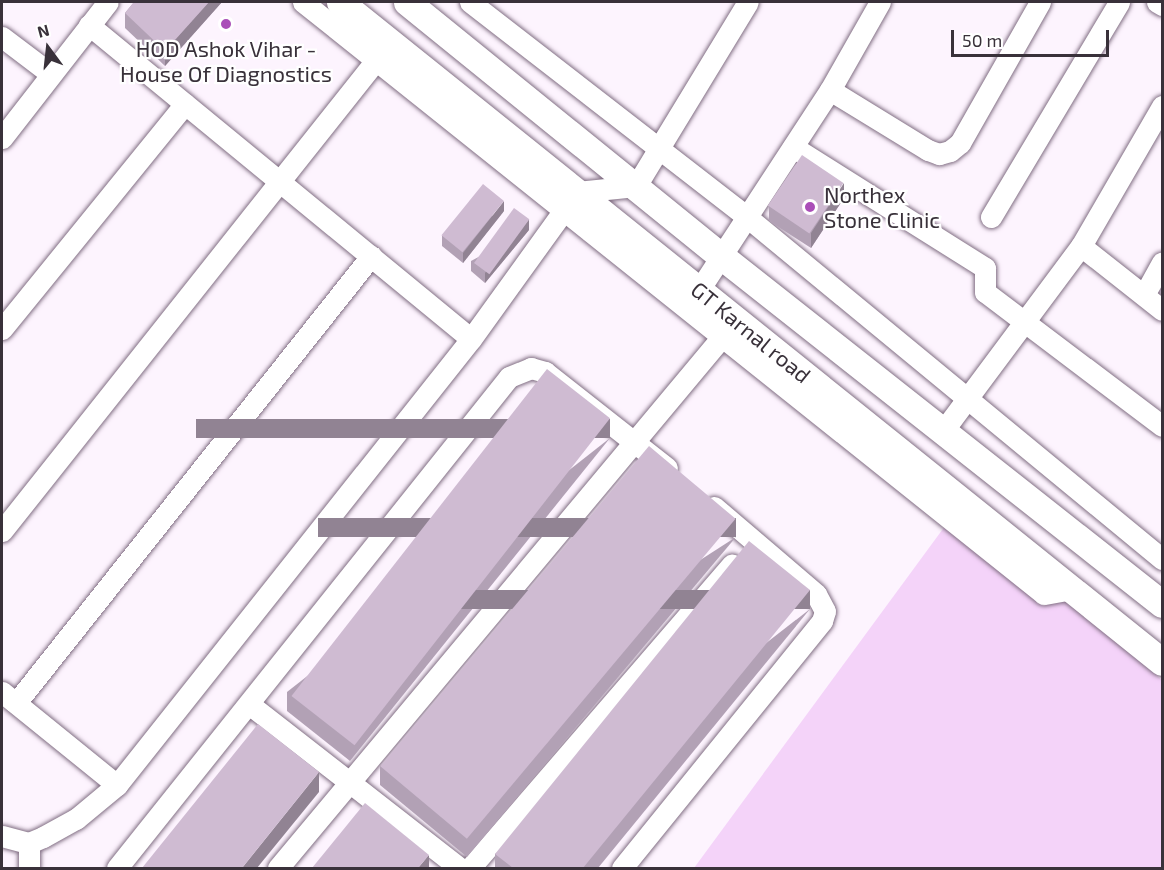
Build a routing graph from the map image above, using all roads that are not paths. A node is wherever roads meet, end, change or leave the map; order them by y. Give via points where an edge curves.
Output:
1 (108, 2) edge
2 (303, 2) edge
3 (340, 2) edge
4 (407, 2) edge
5 (470, 2) edge
6 (748, 2) edge
7 (880, 2) edge
8 (1040, 2) edge
9 (1119, 2) edge
10 (1157, 2) edge
11 (1162, 4) edge
12 (89, 25) junction
13 (2, 37) edge
14 (383, 51) junction
15 (51, 74) junction
16 (830, 90) junction
17 (185, 104) junction
18 (1162, 106) edge
19 (2, 138) edge
20 (793, 147) junction
21 (659, 149) junction
22 (279, 181) junction
23 (636, 186) junction
24 (570, 202) junction
25 (747, 217) junction
26 (991, 217) dead end
27 (1081, 246) junction
28 (370, 256) junction
29 (721, 256) junction
30 (1162, 263) edge
31 (699, 290) junction
32 (1143, 295) junction
33 (1162, 310) edge
34 (1027, 322) junction
35 (2, 329) edge
36 (729, 329) junction
37 (471, 339) junction
38 (968, 398) junction
39 (1162, 426) edge
40 (943, 431) junction
41 (634, 440) junction
42 (679, 478) edge
43 (698, 493) edge
44 (1046, 512) junction
45 (2, 531) edge
46 (753, 539) junction
47 (1016, 545) junction
48 (1162, 559) edge
49 (1071, 589) junction
50 (1162, 604) edge
51 (1162, 662) edge
52 (9, 697) edge
53 (249, 704) junction
54 (349, 783) junction
55 (117, 785) junction
56 (2, 836) edge
57 (29, 843) junction
58 (29, 868) edge
59 (117, 868) edge
60 (278, 868) edge
61 (460, 868) edge
62 (470, 868) edge
63 (622, 868) edge

1 - 12 street
2 - 14 street
3 - 14 main road, GT Karnal road
4 - 23 main road
5 - 21 street
6 - 21 street
7 - 16 street
8 - 16 street via 960,143 950,151 939,154 928,150
9 - 26 street
10 - 11 street
12 - 15 street
12 - 17 street
13 - 15 street
14 - 22 street
14 - 24 main road, GT Karnal road
15 - 19 street
16 - 20 street
17 - 22 street
17 - 35 street
18 - 27 street
20 - 25 street
20 - 34 street via 985,268 985,292
21 - 23 street
21 - 25 street
22 - 28 street
22 - 45 street
23 - 24 street
23 - 29 main road
24 - 31 main road, GT Karnal road
24 - 36 street
24 - 37 street
25 - 29 street
25 - 38 street
27 - 32 street
27 - 34 street
28 - 37 street
28 - 52 street
29 - 31 street
29 - 40 main road
30 - 32 street
31 - 36 main road, GT Karnal road
32 - 33 street
34 - 38 street
34 - 39 street
36 - 41 street
36 - 47 main road, GT Karnal road
36 - 49 street via 1044,594
37 - 55 street
38 - 40 street
38 - 48 street
40 - 44 main road
41 - 42 street
41 - 53 street via 545,372 531,368 509,377
41 - 54 street
43 - 46 street
44 - 47 main road
44 - 50 main road
46 - 62 street
46 - 63 street via 816,594 825,611 822,621
47 - 49 main road, GT Karnal road
49 - 51 main road, GT Karnal road
52 - 55 street
53 - 54 street
53 - 59 street
54 - 60 street
54 - 61 street
55 - 57 street via 76,819
56 - 57 street
57 - 58 street

